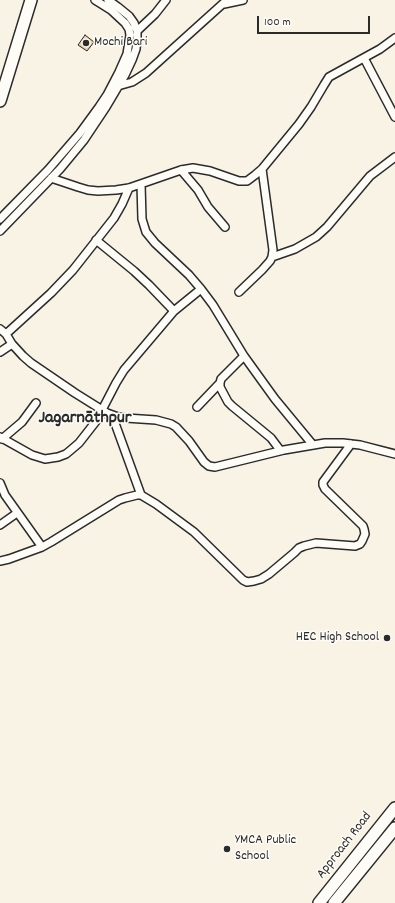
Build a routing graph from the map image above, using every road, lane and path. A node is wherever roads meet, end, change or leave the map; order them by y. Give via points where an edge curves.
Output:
1 (24, 0) edge
2 (31, 0) edge
3 (96, 0) edge
4 (108, 0) edge
5 (166, 0) edge
6 (243, 0) edge
7 (224, 2) edge
8 (137, 31) junction
9 (395, 38) edge
10 (364, 58) junction
11 (0, 77) edge
12 (118, 86) junction
13 (0, 100) edge
14 (395, 117) edge
15 (395, 157) edge
16 (262, 169) junction
17 (181, 170) junction
18 (51, 178) junction
19 (141, 184) junction
20 (129, 188) junction
21 (0, 220) edge
22 (224, 227) dead end
23 (0, 231) edge
24 (96, 240) junction
25 (272, 257) junction
26 (201, 289) junction
27 (239, 292) dead end
28 (174, 311) junction
29 (0, 329) edge
30 (6, 334) junction
31 (12, 344) junction
32 (0, 352) edge
33 (244, 356) junction
34 (220, 384) junction
35 (36, 404) dead end
36 (197, 407) dead end
37 (103, 410) junction
38 (112, 415) junction
39 (1, 438) edge
40 (351, 444) junction
41 (313, 445) junction
42 (280, 450) junction
43 (395, 454) edge
44 (0, 483) edge
45 (141, 495) junction
46 (17, 513) junction
47 (0, 525) edge
48 (42, 547) junction
49 (0, 561) edge
50 (395, 808) edge
51 (395, 828) edge
52 (319, 903) edge
53 (334, 903) edge

1 - 11 street
2 - 13 street
3 - 21 street via 125,23 130,35 127,54 107,95 90,121
4 - 8 street via 129,16
5 - 8 street
6 - 7 street
7 - 12 street via 146,73 132,82
8 - 12 street via 136,49
9 - 10 street
10 - 14 street
10 - 16 street via 329,77 307,114
12 - 18 street via 84,140
15 - 25 street via 370,176 316,237 295,249
16 - 17 street via 251,179 243,182 201,169
16 - 25 street
17 - 19 street
17 - 22 street
18 - 20 street via 88,190
18 - 23 street
19 - 20 street
19 - 26 street via 142,219 146,232
20 - 24 street via 116,214
24 - 28 street via 134,271
24 - 30 street via 51,293
25 - 27 street
26 - 28 street
26 - 33 street
28 - 37 street via 124,370
29 - 30 street
30 - 31 street
31 - 32 street
31 - 37 street via 31,363
33 - 34 street via 221,379
33 - 41 street
34 - 36 street
34 - 42 street via 232,406 271,438
35 - 39 street via 22,422
37 - 38 street
37 - 39 street via 79,443 58,457 45,459 32,455
38 - 42 street via 171,424 182,433 204,462 212,467
38 - 45 street
40 - 41 street
40 - 43 street
40 - 45 street via 323,485 363,526 365,534 360,544 355,546 316,543 304,546 269,574 254,581 243,580 194,532
41 - 42 street
44 - 46 street
45 - 48 street via 118,500
46 - 47 street
46 - 48 street
48 - 49 street
50 - 52 street, Approach Road
51 - 53 street, Approach Road

